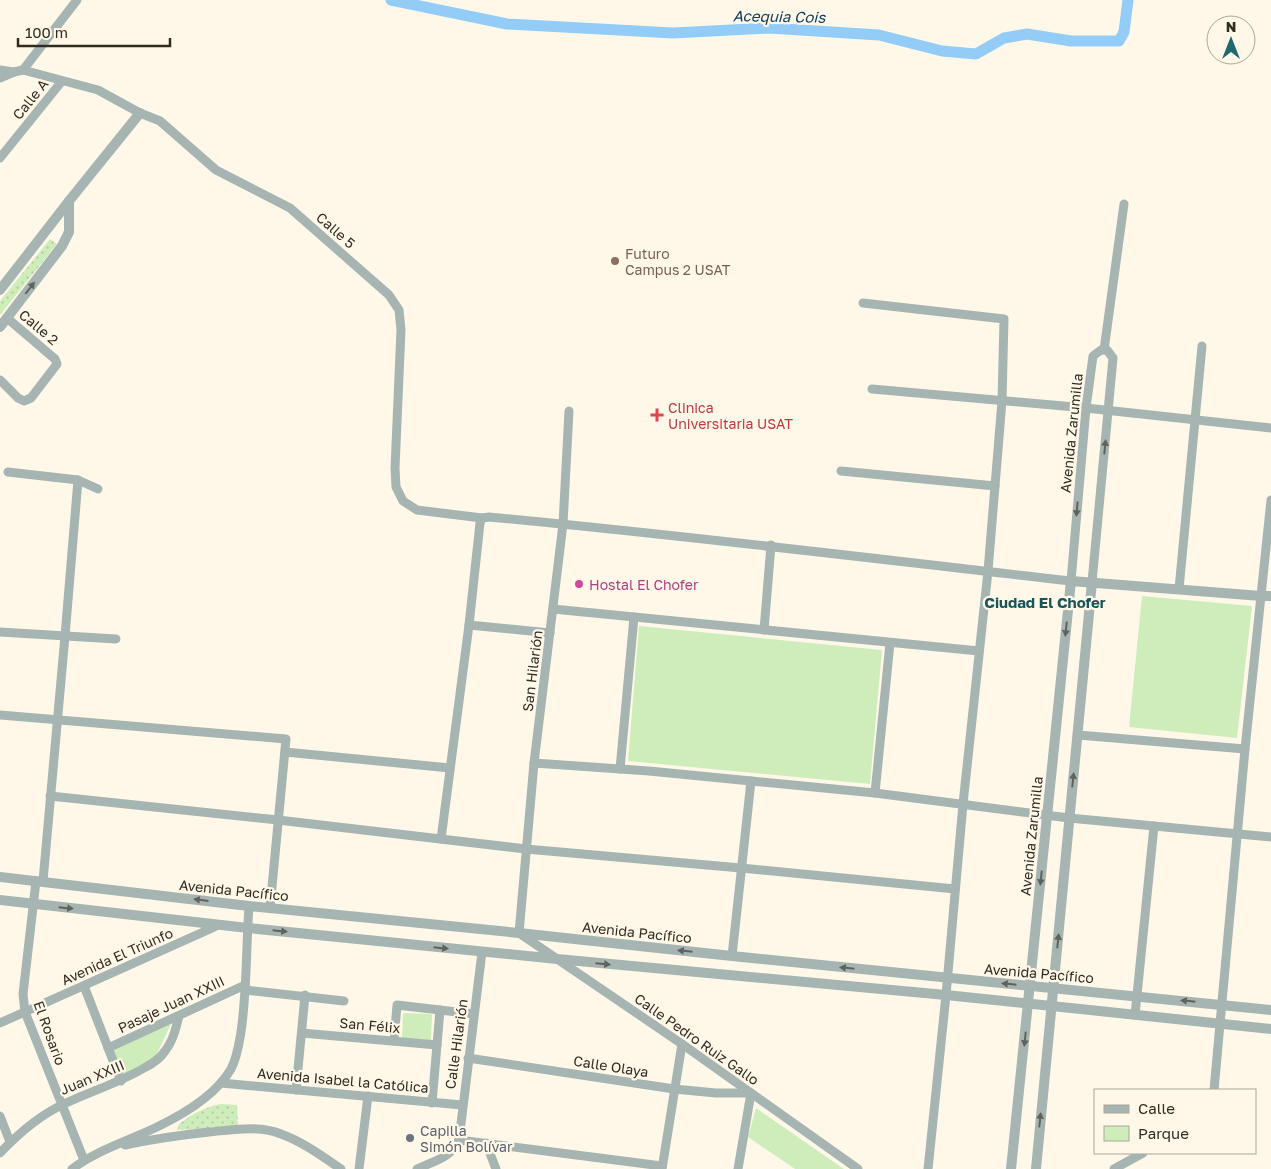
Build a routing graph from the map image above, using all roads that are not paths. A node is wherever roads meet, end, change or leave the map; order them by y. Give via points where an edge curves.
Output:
1 (77, 0) edge
2 (0, 70) edge
3 (19, 71) junction
4 (0, 78) edge
5 (62, 81) junction
6 (140, 113) junction
7 (0, 158) edge
8 (69, 201) junction
9 (1124, 204) dead end
10 (0, 290) edge
11 (863, 303) dead end
12 (7, 318) junction
13 (0, 327) edge
14 (1202, 346) dead end
15 (1104, 350) junction
16 (0, 380) edge
17 (872, 389) dead end
18 (1002, 401) junction
19 (1086, 408) junction
20 (569, 411) dead end
21 (1109, 411) junction
22 (1196, 421) junction
23 (1271, 428) edge
24 (841, 471) dead end
25 (8, 472) dead end
26 (78, 480) junction
27 (995, 486) junction
28 (98, 490) dead end
29 (1271, 500) edge
30 (482, 518) junction
31 (563, 524) junction
32 (771, 546) junction
33 (988, 571) junction
34 (1071, 581) junction
35 (1092, 582) junction
36 (1179, 589) junction
37 (1266, 596) edge
38 (553, 609) junction
39 (634, 617) junction
40 (469, 625) junction
41 (764, 630) junction
42 (0, 632) edge
43 (550, 633) junction
44 (65, 636) junction
45 (116, 639) dead end
46 (890, 643) junction
47 (979, 651) junction
48 (0, 715) edge
49 (58, 720) junction
50 (1078, 735) junction
51 (1245, 749) junction
52 (284, 752) junction
53 (534, 763) junction
54 (450, 768) junction
55 (620, 769) junction
56 (751, 781) junction
57 (875, 793) junction
58 (50, 796) junction
59 (963, 804) junction
60 (1047, 815) junction
61 (1070, 818) junction
62 (278, 820) junction
63 (1154, 826) junction
64 (1237, 834) junction
65 (1271, 837) edge
66 (441, 839) junction
67 (526, 849) junction
68 (741, 868) junction
69 (0, 877) edge
70 (39, 881) junction
71 (955, 889) junction
72 (0, 900) edge
73 (33, 904) junction
74 (249, 906) junction
75 (270, 908) junction
76 (218, 925) junction
77 (248, 928) junction
78 (519, 933) junction
79 (482, 952) junction
80 (732, 956) junction
81 (557, 959) junction
82 (947, 978) junction
83 (84, 986) junction
84 (1030, 986) junction
85 (245, 988) junction
86 (1053, 988) junction
87 (946, 995) junction
88 (305, 996) junction
89 (1137, 996) junction
90 (344, 1001) dead end
91 (1028, 1005) junction
92 (1222, 1005) junction
93 (1051, 1007) junction
94 (440, 1010) junction
95 (1271, 1010) edge
96 (25, 1012) junction
97 (474, 1014) junction
98 (1135, 1015) junction
99 (180, 1016) junction
100 (0, 1023) edge
101 (1220, 1024) junction
102 (1271, 1029) edge
103 (302, 1033) junction
104 (394, 1041) junction
105 (682, 1044) junction
106 (436, 1045) junction
107 (108, 1048) junction
108 (468, 1058) junction
109 (121, 1081) junction
110 (221, 1083) junction
111 (674, 1089) junction
112 (1214, 1089) edge
113 (296, 1090) junction
114 (751, 1094) junction
115 (368, 1096) junction
116 (432, 1102) junction
117 (62, 1104) junction
118 (462, 1105) junction
119 (0, 1116) edge
120 (459, 1140) junction
121 (10, 1142) junction
122 (486, 1143) junction
123 (106, 1149) junction
124 (0, 1152) edge
125 (1141, 1154) edge
126 (84, 1160) junction
127 (662, 1168) edge
128 (72, 1169) edge
129 (341, 1169) edge
130 (359, 1169) edge
131 (417, 1169) edge
132 (496, 1169) edge
133 (738, 1169) edge
134 (858, 1169) edge
135 (928, 1169) edge
136 (1011, 1169) edge
137 (1036, 1169) edge
138 (1114, 1169) edge

1 - 3 street
2 - 3 street, Calle 5
3 - 4 street
3 - 5 street, Calle 5
5 - 6 street, Calle 5 via 98,90
5 - 7 street, Calle A
6 - 8 street
6 - 30 street, Calle 5 via 160,121 216,170 290,208 390,295 398,310 401,330 396,487 403,501 417,510
8 - 10 street
12 -> 8 street via 62,246 69,232
9 - 15 street
11 - 18 street via 1004,319
12 - 13 street
12 - 16 street, Calle 2 via 57,364 31,398 24,402
14 - 22 street
15 - 19 street, Avenida Zarumilla via 1093,356
15 - 21 street via 1113,358
17 - 18 street
18 - 19 street
18 - 27 street
19 - 21 street
19 -> 34 street, Avenida Zarumilla
20 - 31 street, San Hilarión
21 - 22 street
35 -> 21 street
22 - 23 street
22 - 36 street
24 - 27 street
25 - 26 street
26 - 28 street
26 - 44 street, El Rosario
27 - 33 street
29 - 37 street
30 - 31 street, Calle 5
30 - 40 street
31 - 32 street, Calle 5
31 - 38 street, San Hilarión
32 - 33 street, Calle 5
32 - 41 street
33 - 34 street, Calle 5
33 - 47 street
34 - 35 street
34 -> 60 street, Avenida Zarumilla
35 - 36 street
35 - 50 street
36 - 37 street
37 - 51 street
38 - 39 street
38 - 43 street, San Hilarión
39 - 41 street
39 - 55 street
40 - 43 street
40 - 54 street
41 - 46 street
42 - 44 street
43 - 53 street, San Hilarión
44 - 45 street
44 - 49 street, El Rosario
46 - 47 street
46 - 57 street
47 - 59 street
48 - 49 street
49 - 52 street via 286,739
49 - 58 street, El Rosario
50 - 51 street
61 -> 50 street
51 - 64 street
52 - 54 street
52 - 62 street
53 - 55 street
53 - 67 street, San Hilarión
54 - 66 street
55 - 56 street
56 - 57 street
56 - 68 street
57 - 59 street
58 - 62 street
58 - 70 street, El Rosario
59 - 60 street
59 - 71 street
60 - 61 street
60 -> 84 street, Avenida Zarumilla
61 - 63 street
86 -> 61 street
62 - 66 street
62 - 75 street
63 - 64 street
63 - 89 street
64 - 65 street
64 - 92 street
66 - 67 street
67 - 68 street
67 - 78 street, San Hilarión
68 - 71 street
68 - 80 street
69 - 70 street, Avenida Pacífico
70 - 73 street, El Rosario
74 -> 70 street, Avenida Pacífico
71 - 82 street
72 - 73 street
73 -> 76 street
73 - 96 street, El Rosario via 23,994
74 - 75 street, Avenida Pacífico
74 - 77 street
75 - 78 street, Avenida Pacífico
76 - 77 street
76 - 83 street, Avenida El Triunfo
77 -> 79 street
77 - 85 street
80 -> 78 street, Avenida Pacífico
78 - 81 street, Calle Pedro Ruiz Gallo
79 - 81 street
79 - 97 street, Calle Hilarión
82 -> 80 street, Avenida Pacífico
81 -> 87 street
81 - 105 street, Calle Pedro Ruiz Gallo
84 -> 82 street, Avenida Pacífico
82 - 87 street
83 - 96 street, Avenida El Triunfo
83 - 107 street
84 - 86 street, Avenida Pacífico
84 - 91 street, Avenida Zarumilla
85 - 88 street, Pasaje Juan XXIII
85 - 99 street, Pasaje Juan XXIII
85 - 110 street via 238,1048 232,1067
86 - 89 street, Avenida Pacífico
86 - 93 street
87 - 91 street
87 - 135 street
88 - 90 street, Pasaje Juan XXIII
88 - 103 street
92 -> 89 street, Avenida Pacífico
89 - 98 street
91 - 93 street
91 -> 136 street, Avenida Zarumilla
92 - 95 street, Avenida Pacífico
92 - 101 street
93 - 98 street
137 -> 93 street
94 - 97 street
94 - 104 street via 397,1005
94 - 106 street
96 - 100 street, Avenida El Triunfo
96 - 117 street, El Rosario
97 - 108 street, Calle Hilarión
98 - 101 street
99 - 107 street, Pasaje Juan XXIII
99 - 109 street, Juan XXIII via 164,1053
101 - 102 street
101 - 112 street
103 - 104 street, San Félix
103 - 113 street
104 - 106 street, San Félix
105 - 111 street
105 - 114 street, Calle Pedro Ruiz Gallo
106 - 116 street
107 - 109 street
108 - 111 street, Calle Olaya
108 - 118 street, Calle Hilarión
109 - 117 street, Juan XXIII
110 - 113 street, Avenida Isabel la Católica
110 - 123 street via 183,1113
111 - 114 street, Calle Olaya
111 - 127 street
113 - 115 street, Avenida Isabel la Católica
114 - 133 street
114 - 134 street, Calle Pedro Ruiz Gallo
115 - 116 street, Avenida Isabel la Católica
115 - 130 street
116 - 118 street, Avenida Isabel la Católica
117 - 121 street, Juan XXIII
117 - 126 street, El Rosario
118 - 120 street, Calle Hilarión
119 - 121 street
120 - 122 street
120 - 131 street via 451,1153
121 - 124 street, Juan XXIII
122 - 127 street
122 - 132 street
123 - 126 street
123 - 129 street via 192,1134 267,1130 297,1141
125 - 138 street
126 - 128 street

